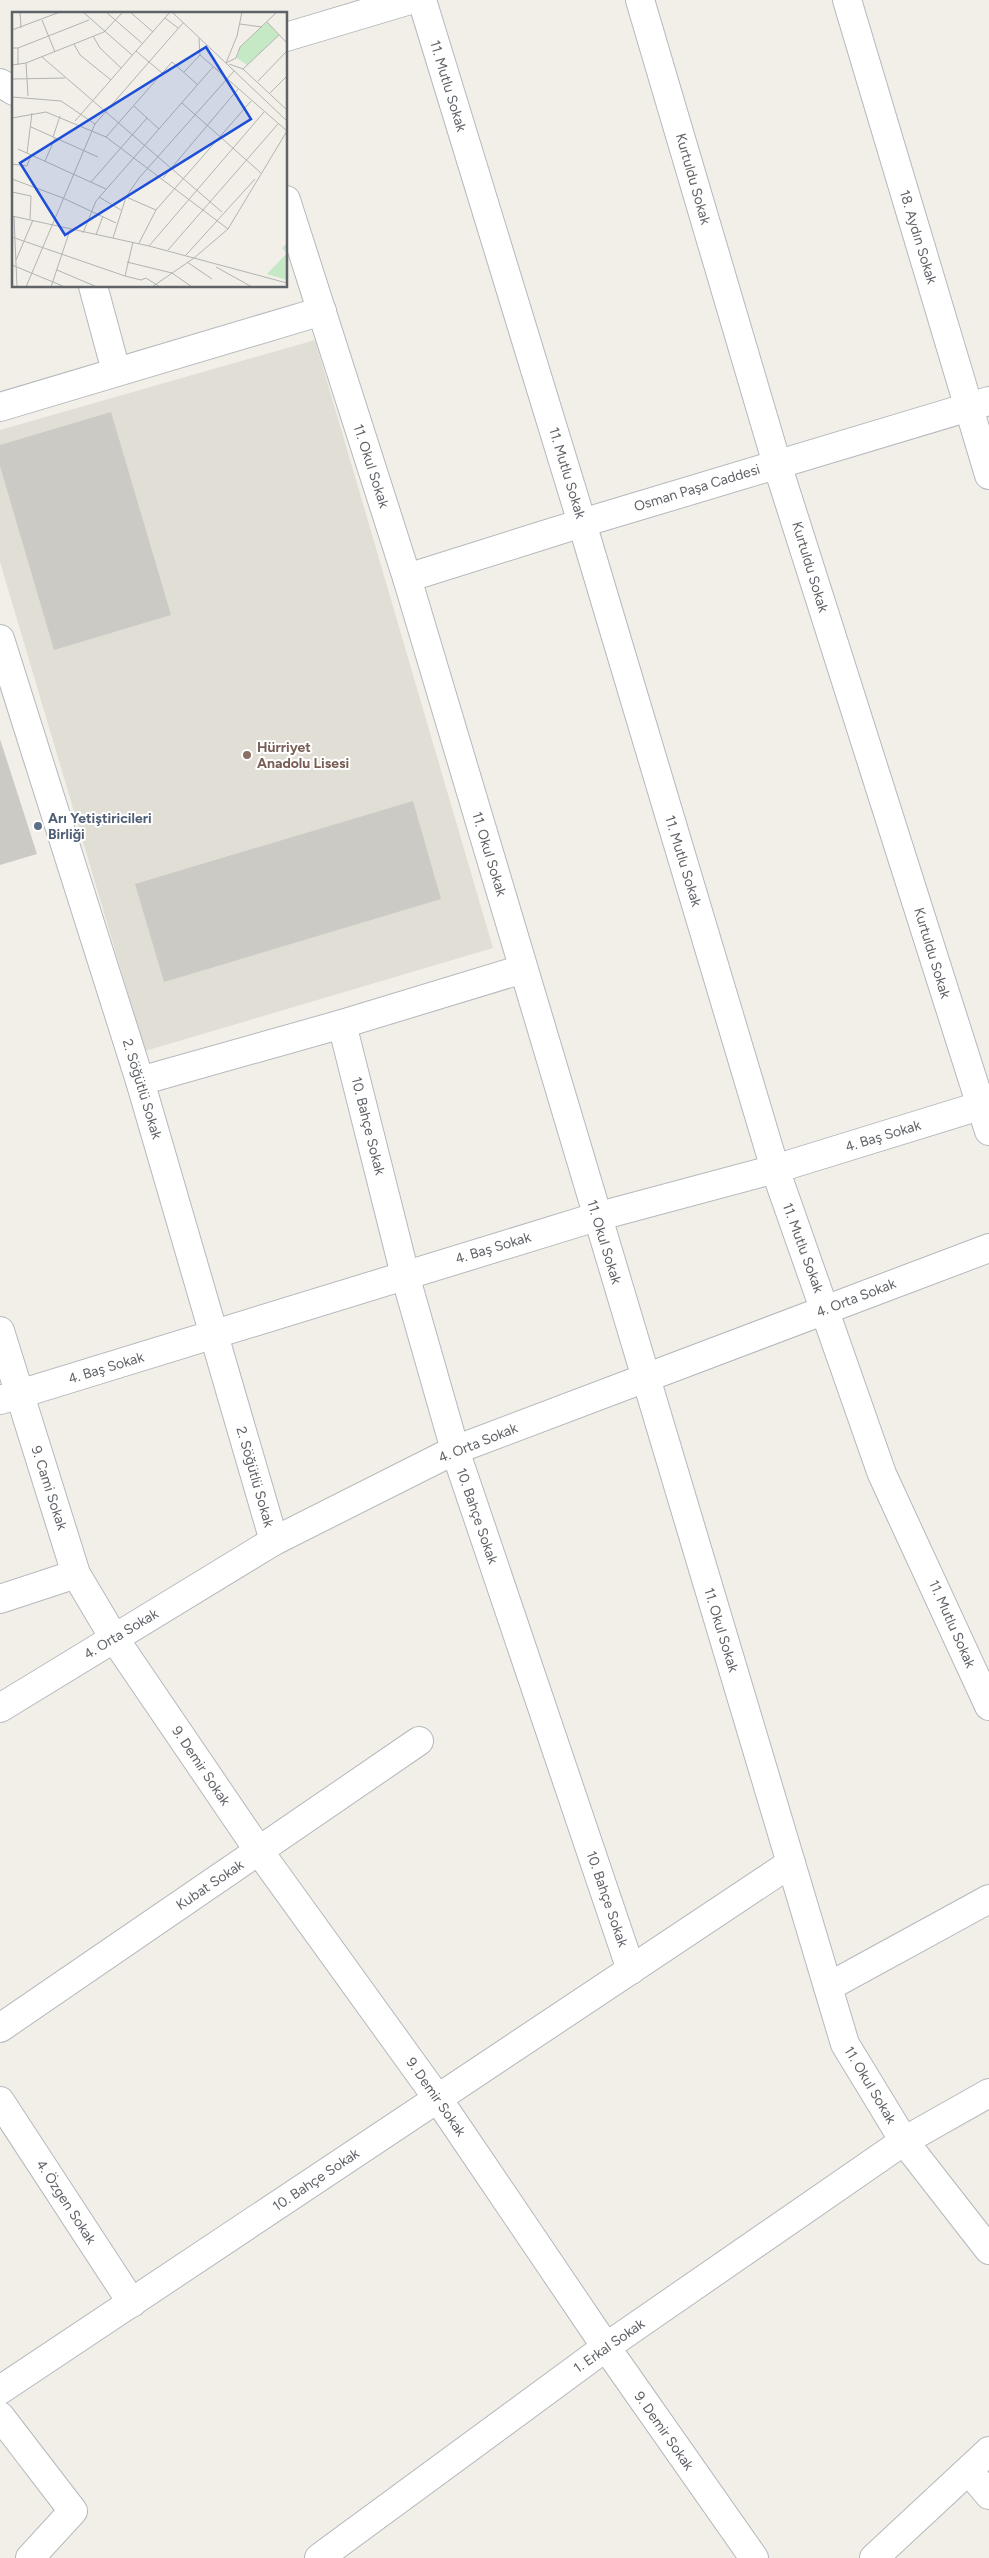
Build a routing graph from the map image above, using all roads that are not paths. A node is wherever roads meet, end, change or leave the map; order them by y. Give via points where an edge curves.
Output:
1 (410, 0) edge
2 (422, 0) edge
3 (640, 0) edge
4 (847, 0) edge
5 (288, 36) edge
6 (0, 83) edge
7 (12, 90) edge
8 (288, 206) edge
9 (94, 288) edge
10 (322, 311) junction
11 (116, 371) junction
12 (979, 404) edge
13 (0, 407) edge
14 (777, 464) junction
15 (989, 475) edge
16 (582, 523) junction
17 (407, 578) junction
18 (0, 639) edge
19 (523, 969) junction
20 (342, 1024) junction
21 (140, 1081) junction
22 (986, 1114) edge
23 (775, 1169) junction
24 (596, 1217) junction
25 (989, 1248) edge
26 (405, 1275) junction
27 (826, 1310) junction
28 (0, 1331) edge
29 (213, 1334) junction
30 (646, 1377) junction
31 (10, 1398) edge
32 (455, 1450) junction
33 (274, 1541) junction
34 (76, 1574) junction
35 (0, 1600) edge
36 (114, 1638) junction
37 (989, 1706) edge
38 (0, 1708) edge
39 (419, 1741) dead end
40 (259, 1851) junction
41 (791, 1863) junction
42 (989, 1899) edge
43 (631, 1970) junction
44 (828, 1987) junction
45 (0, 2028) edge
46 (989, 2093) edge
47 (438, 2098) junction
48 (0, 2101) edge
49 (904, 2142) junction
50 (989, 2250) edge
51 (132, 2303) junction
52 (606, 2347) junction
53 (0, 2390) edge
54 (0, 2416) edge
55 (989, 2451) edge
56 (969, 2471) junction
57 (989, 2495) edge
58 (30, 2558) edge
59 (319, 2558) edge
60 (754, 2558) edge
61 (874, 2558) edge

1 - 5 street
2 - 16 street, 11. Mutlu Sokak
3 - 14 street, Kurtuldu Sokak
4 - 12 street, 18. Aydın Sokak
6 - 7 street
8 - 10 street, 11. Okul Sokak
9 - 11 street
10 - 11 street
10 - 17 street, 11. Okul Sokak
11 - 13 street
12 - 14 street, Osman Paşa Caddesi
12 - 15 street, 18. Aydın Sokak
14 - 16 street, Osman Paşa Caddesi
14 - 22 street, Kurtuldu Sokak
16 - 17 street, Osman Paşa Caddesi
16 - 23 street, 11. Mutlu Sokak
17 - 19 street, 11. Okul Sokak
18 - 21 street, 2. Söğütlü Sokak
19 - 20 street
19 - 24 street, 11. Okul Sokak
20 - 21 street
20 - 26 street, 10. Bahçe Sokak
21 - 29 street, 2. Söğütlü Sokak
22 - 23 street, 4. Baş Sokak
23 - 24 street, 4. Baş Sokak
23 - 27 street, 11. Mutlu Sokak
24 - 26 street, 4. Baş Sokak
24 - 30 street, 11. Okul Sokak
25 - 27 street, 4. Orta Sokak
26 - 29 street, 4. Baş Sokak
26 - 32 street, 10. Bahçe Sokak
27 - 30 street, 4. Orta Sokak
27 - 37 street, 11. Mutlu Sokak via 882,1474
28 - 31 street, 9. Cami Sokak
29 - 31 street, 4. Baş Sokak
29 - 33 street, 2. Söğütlü Sokak
30 - 32 street, 4. Orta Sokak
30 - 41 street, 11. Okul Sokak
31 - 34 street, 9. Cami Sokak
32 - 33 street, 4. Orta Sokak
32 - 43 street, 10. Bahçe Sokak
33 - 36 street, 4. Orta Sokak
34 - 35 street
34 - 36 street, 9. Cami Sokak
36 - 38 street, 4. Orta Sokak
36 - 40 street, 9. Demir Sokak
39 - 40 street, Kubat Sokak
40 - 45 street, Kubat Sokak
40 - 47 street, 9. Demir Sokak
41 - 43 street, 10. Bahçe Sokak
41 - 44 street, 11. Okul Sokak
42 - 44 street
43 - 47 street, 10. Bahçe Sokak
44 - 49 street, 11. Okul Sokak via 845,2044
46 - 49 street, 1. Erkal Sokak
47 - 51 street, 10. Bahçe Sokak
47 - 52 street, 9. Demir Sokak
48 - 51 street, 4. Özgen Sokak
49 - 50 street, 11. Okul Sokak
49 - 52 street, 1. Erkal Sokak
51 - 53 street, 10. Bahçe Sokak
52 - 59 street, 1. Erkal Sokak
52 - 60 street, 9. Demir Sokak
54 - 58 street via 73,2511
55 - 56 street
56 - 57 street
56 - 61 street

